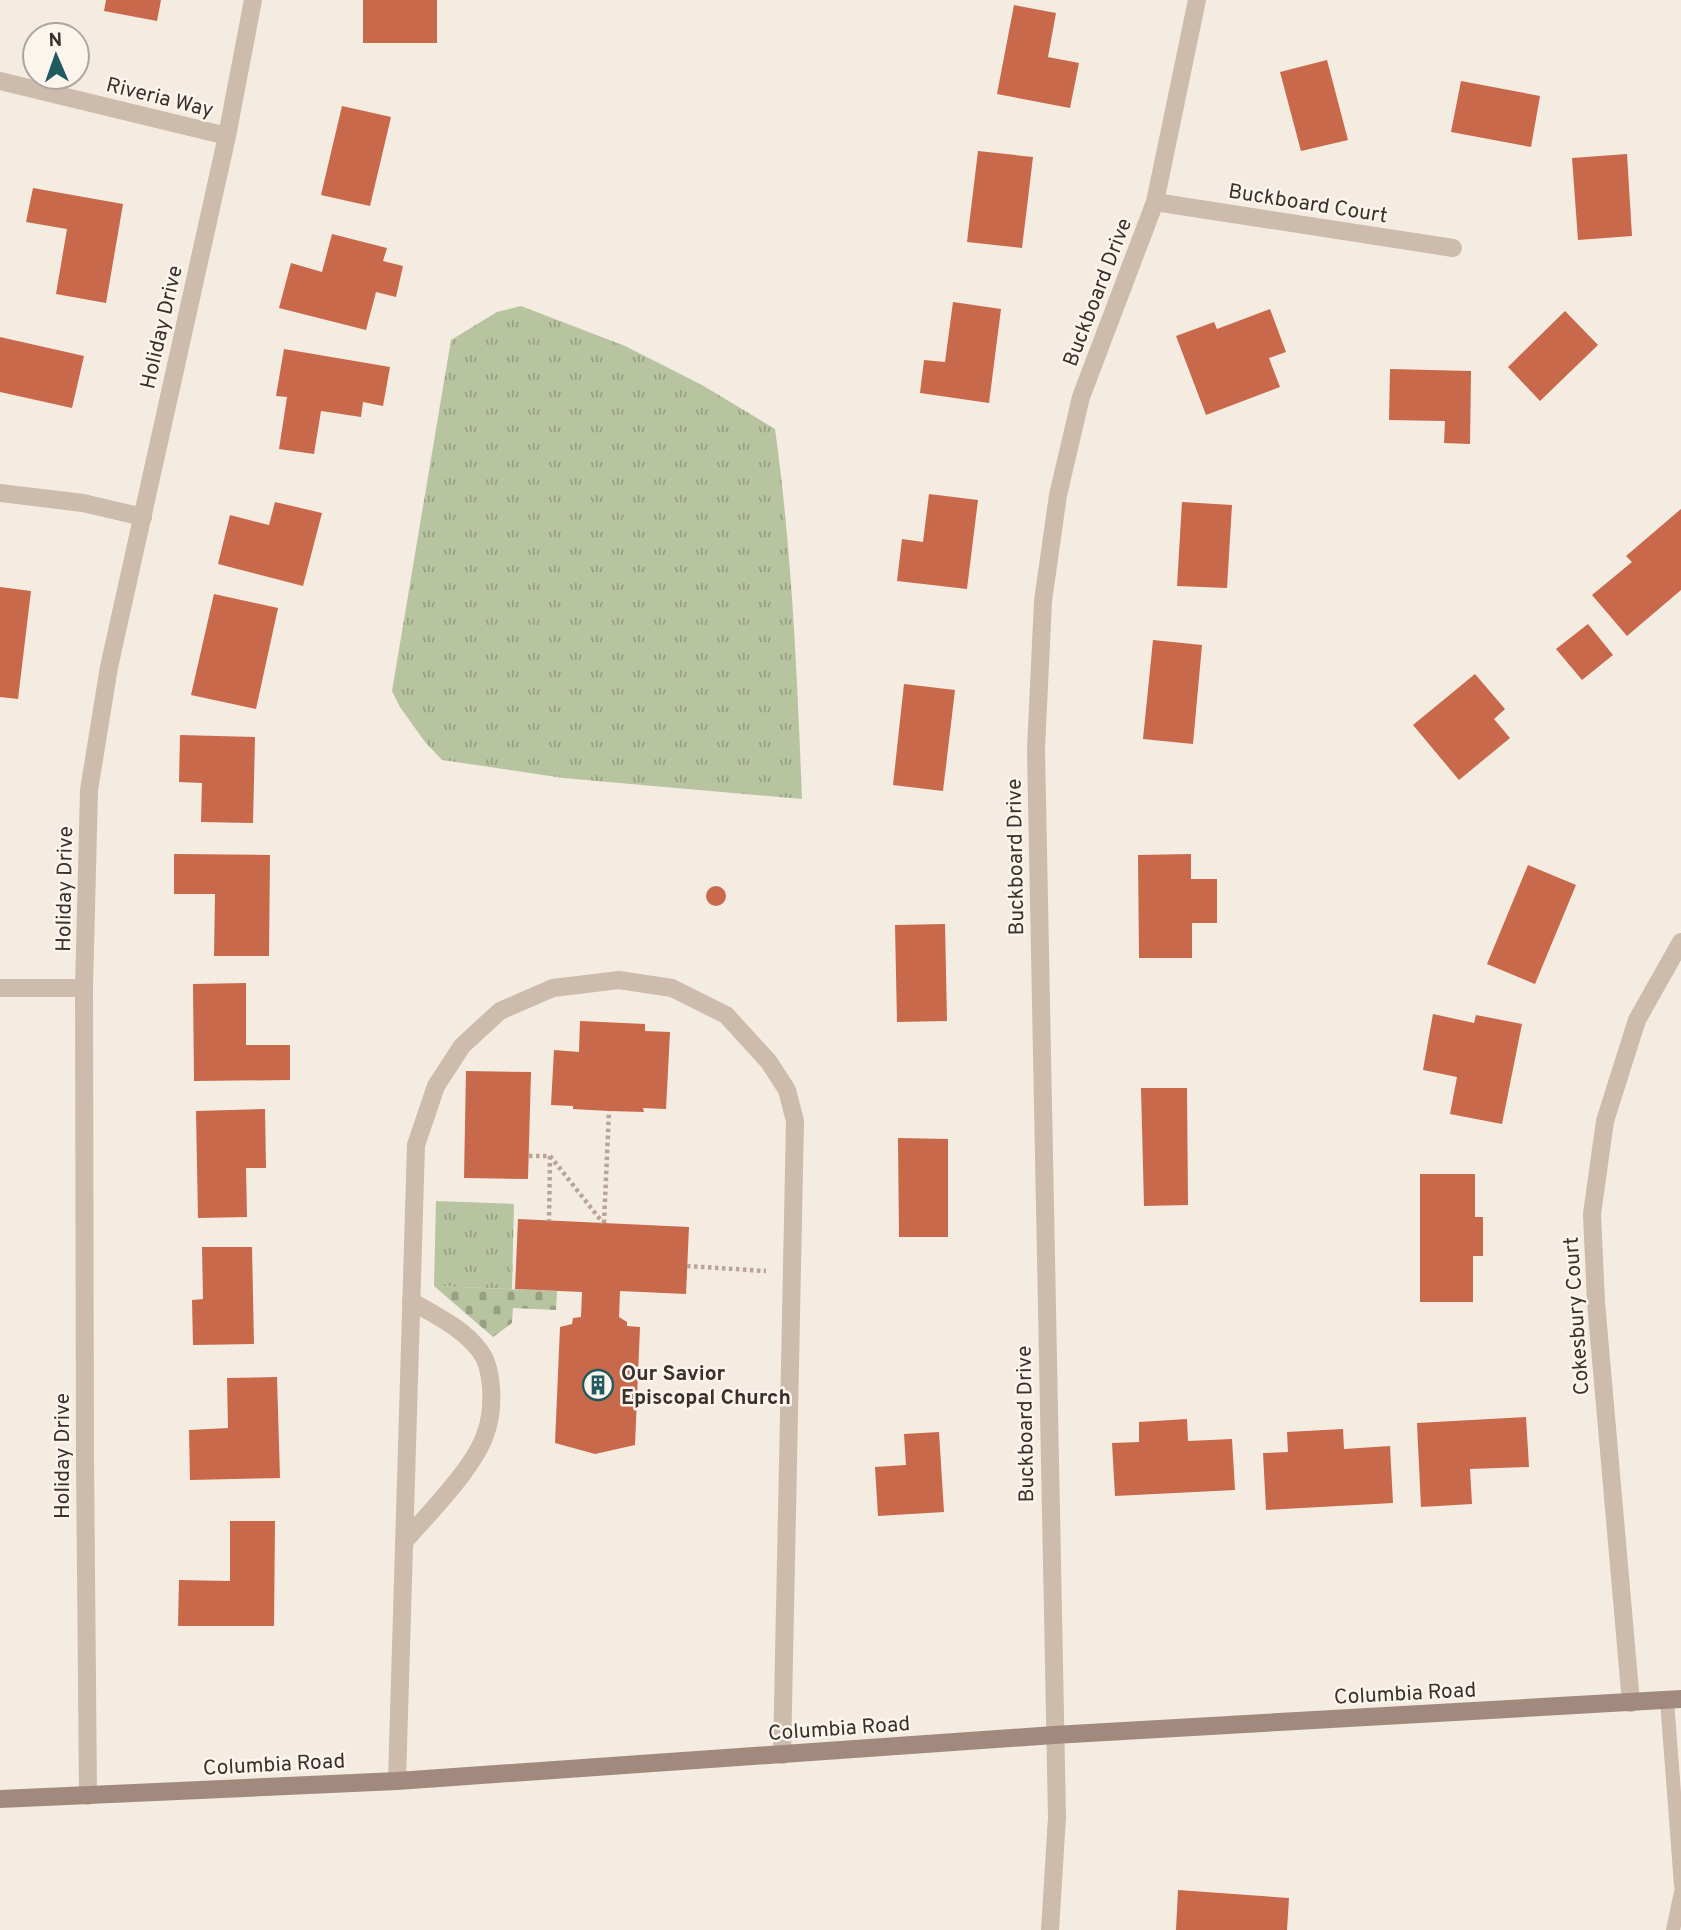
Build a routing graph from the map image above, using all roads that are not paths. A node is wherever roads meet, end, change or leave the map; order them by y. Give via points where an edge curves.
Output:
1 (253, 0) edge
2 (1197, 0) edge
3 (0, 81) edge
4 (227, 136) junction
5 (1155, 202) junction
6 (1453, 248) dead end
7 (0, 493) edge
8 (143, 517) junction
9 (1681, 943) edge
10 (0, 988) edge
11 (84, 988) junction
12 (411, 1301) junction
13 (404, 1542) junction
14 (1674, 1700) edge
15 (1631, 1703) junction
16 (1054, 1735) junction
17 (782, 1755) junction
18 (397, 1781) junction
19 (88, 1796) junction
20 (0, 1799) edge
21 (1681, 1885) edge
22 (1681, 1892) edge
23 (1051, 1930) edge
24 (1672, 1930) edge

1 - 4 street, Holiday Drive
2 - 5 street, Buckboard Drive
3 - 4 street, Riveria Way
4 - 8 street, Holiday Drive
5 - 6 street, Buckboard Court
5 - 16 street, Buckboard Drive via 1082,397 1058,495 1043,601 1036,749
7 - 8 street via 83,503
8 - 11 street, Holiday Drive via 109,667 89,790
9 - 15 street, Cokesbury Court via 1637,1020 1605,1121 1592,1214
10 - 11 street
11 - 19 street, Holiday Drive
12 - 13 street
12 - 13 street via 460,1331 482,1352 489,1373 491,1413 473,1457
12 - 17 street via 416,1145 436,1086 462,1046 500,1012 553,988 619,980 672,988 726,1015 769,1062 787,1090 795,1121
13 - 18 street
14 - 15 main road, Columbia Road
14 - 21 lane
15 - 16 main road, Columbia Road
16 - 17 main road, Columbia Road
16 - 23 street, Buckboard Drive via 1057,1817
17 - 18 main road, Columbia Road
18 - 19 main road, Columbia Road
19 - 20 main road, Columbia Road
22 - 24 lane

